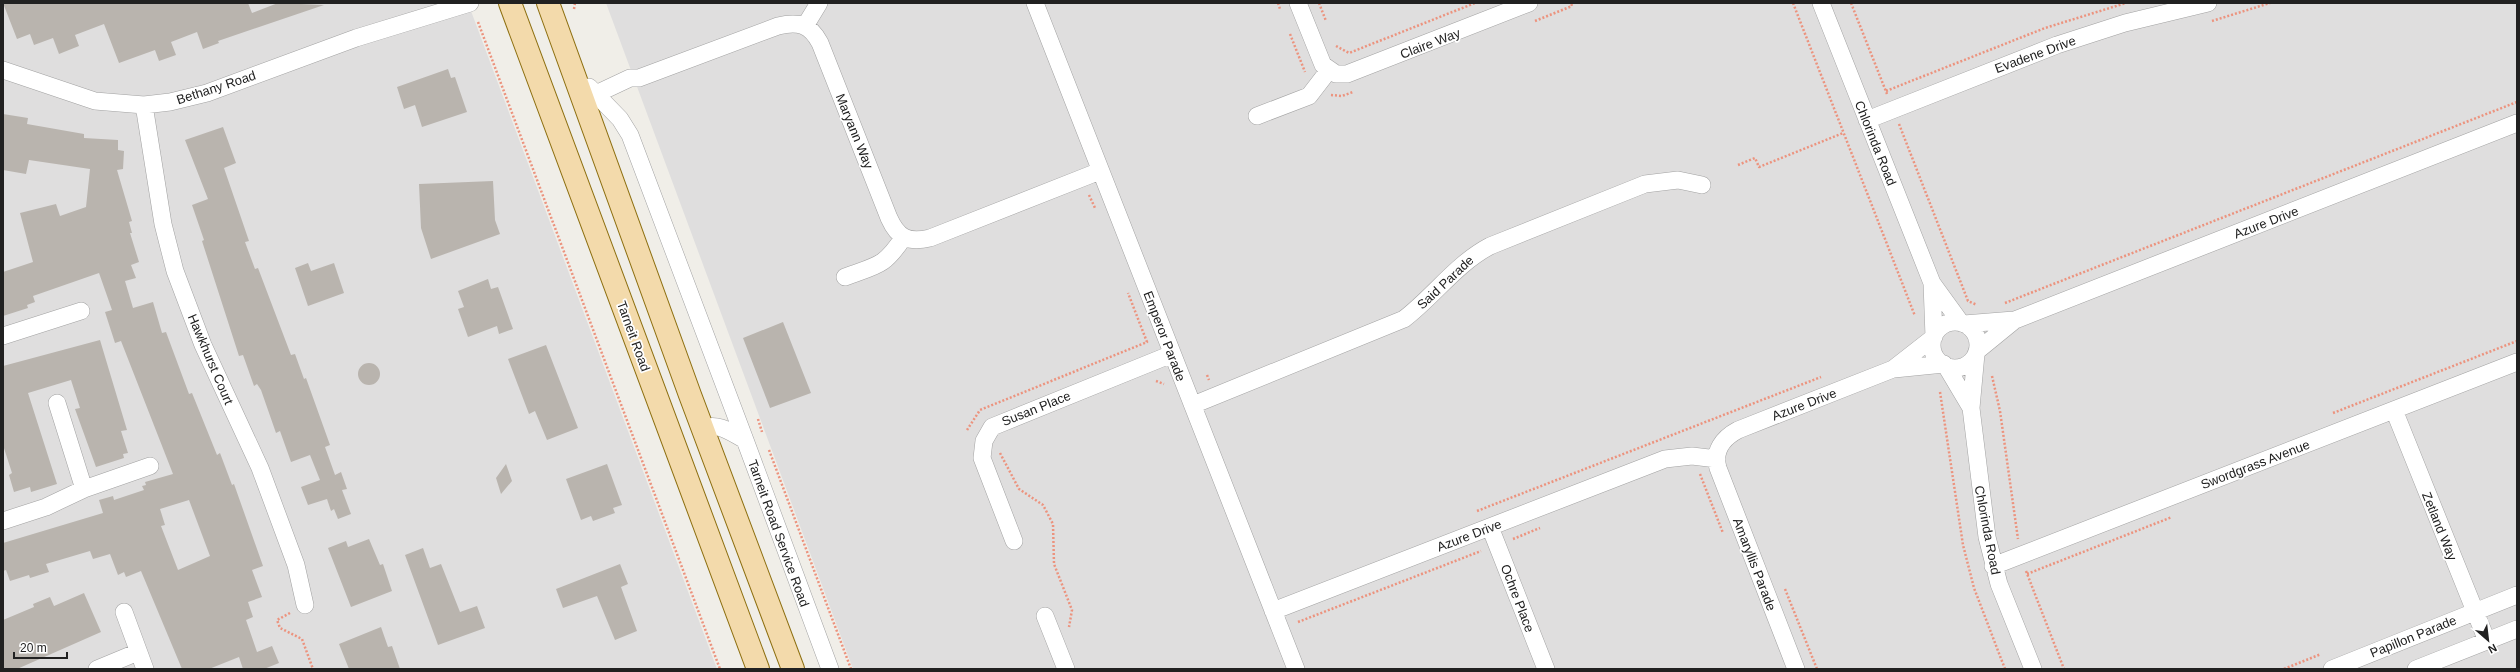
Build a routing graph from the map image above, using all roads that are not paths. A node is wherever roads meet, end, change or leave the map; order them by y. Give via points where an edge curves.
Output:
1 (432, 3) edge
2 (470, 3) edge
3 (510, 3) edge
4 (548, 3) edge
5 (819, 3) edge
6 (1035, 3) edge
7 (1298, 3) edge
8 (1529, 3) edge
9 (1821, 3) edge
10 (2208, 3) edge
11 (805, 26) junction
12 (356, 38) junction
13 (3, 70) edge
14 (1329, 70) junction
15 (573, 72) junction
16 (639, 78) junction
17 (596, 94) junction
18 (144, 105) junction
19 (610, 108) junction
20 (1257, 116) dead end
21 (1867, 120) junction
22 (2517, 123) edge
23 (1100, 171) junction
24 (1702, 185) dead end
25 (903, 238) junction
26 (845, 277) dead end
27 (1932, 283) junction
28 (81, 310) dead end
29 (2015, 320) junction
30 (1963, 323) junction
31 (3, 336) edge
32 (1934, 337) junction
33 (1977, 352) junction
34 (1172, 354) junction
35 (2517, 362) edge
36 (1945, 365) junction
37 (1893, 369) junction
38 (57, 403) dead end
39 (1193, 405) junction
40 (1971, 408) junction
41 (2394, 410) junction
42 (703, 428) junction
43 (745, 440) junction
44 (1718, 452) junction
45 (150, 466) dead end
46 (84, 489) junction
47 (3, 521) edge
48 (1490, 527) junction
49 (1014, 540) dead end
50 (1993, 566) junction
51 (2517, 595) edge
52 (304, 605) road end
53 (124, 612) dead end
54 (1273, 612) junction
55 (2474, 612) junction
56 (1045, 616) dead end
57 (2517, 629) edge
58 (2487, 641) junction
59 (138, 652) junction
60 (756, 663) edge
61 (96, 669) edge
62 (145, 669) edge
63 (793, 669) edge
64 (830, 669) edge
65 (1066, 669) edge
66 (1296, 669) edge
67 (1546, 669) edge
68 (1796, 669) edge
69 (2033, 669) edge
70 (2332, 669) edge
71 (2416, 669) edge

1 - 12 street, Bethany Road
2 - 12 street, Bethany Road
3 - 60 main road, Tarneit Road
4 - 15 main road
5 - 11 street
6 - 23 street, Emperor Parade
7 - 14 street via 1318,56
8 - 14 street, Claire Way via 1355,72 1336,74
9 - 21 street, Chlorinda Road
10 - 21 street, Evadene Drive via 2125,23 2064,43
11 - 16 street via 789,23 778,26
11 - 25 street, Maryann Way via 813,31 820,43 889,218
12 - 18 street, Bethany Road via 207,93
13 - 18 street, Bethany Road via 95,101
14 - 20 street via 1309,96
15 - 17 street
15 - 42 main road
16 - 17 street via 630,78
16 - 19 street via 622,92
17 - 19 street
18 - 52 street, Hawkhurst Court via 163,224 175,271 203,345 260,468 296,565
19 - 43 street via 630,135 649,178
21 - 27 street, Chlorinda Road
22 - 29 street, Azure Drive
23 - 25 street via 930,238 917,241
23 - 34 street, Emperor Parade
24 - 39 street, Said Parade via 1678,180 1645,184 1490,246 1471,256 1421,306 1404,319
25 - 26 street via 882,264
27 - 30 street, Chlorinda Road
27 - 32 street, Chlorinda Road
28 - 31 street
29 - 30 street, Azure Drive
29 - 33 street, Azure Drive
30 - 32 street via 1947,324 1939,329
30 - 33 street via 1972,329 1977,337
32 - 36 street via 1934,353
32 - 37 street, Azure Drive
33 - 36 street via 1964,365 1955,368
33 - 40 street, Chlorinda Road
34 - 39 street, Emperor Parade
34 - 49 street, Susan Place via 992,427 984,441 982,458
35 - 41 street, Swordgrass Avenue
36 - 37 street, Azure Drive
36 - 40 street, Chlorinda Road
37 - 44 street, Azure Drive via 1729,434
38 - 46 street
39 - 54 street, Emperor Parade
40 - 50 street, Chlorinda Road via 1982,508
41 - 50 street, Swordgrass Avenue
41 - 55 street, Zetland Way
42 - 43 street via 711,425 723,427
42 - 60 main road via 692,439 691,454 742,588
42 - 63 main road
43 - 64 street, Tarneit Road Service Road
44 - 48 street, Azure Drive via 1665,459
44 - 68 street, Amaryllis Parade via 1718,468
45 - 46 street
46 - 47 street via 46,507
48 - 54 street, Azure Drive
48 - 67 street, Ochre Place
50 - 69 street, Chlorinda Road
51 - 55 street, Papillon Parade
53 - 59 street
54 - 66 street, Emperor Parade
55 - 58 street, Zetland Way
55 - 70 street, Papillon Parade
56 - 65 street
57 - 58 street
58 - 71 street
59 - 61 street
59 - 62 street

